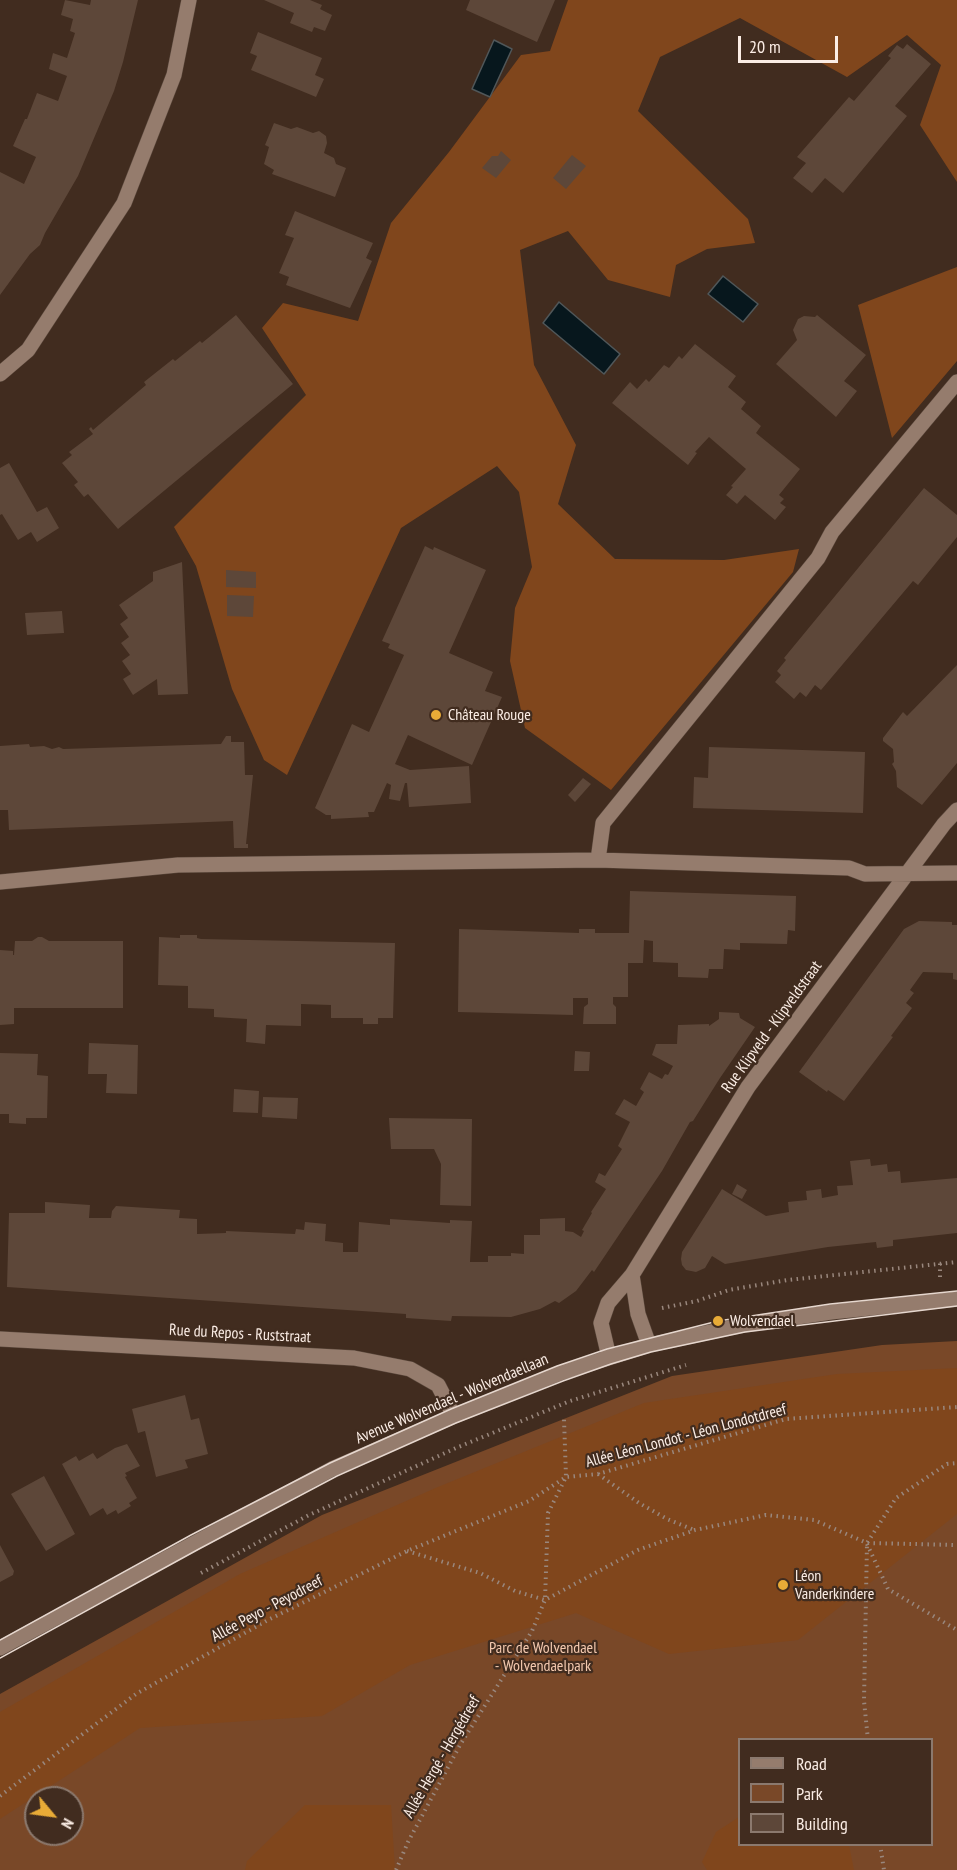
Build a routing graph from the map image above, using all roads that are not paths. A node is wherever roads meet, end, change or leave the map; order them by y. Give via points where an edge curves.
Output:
1 (189, 0) edge
2 (0, 374) edge
3 (957, 382) edge
4 (957, 810) edge
5 (598, 860) junction
6 (908, 873) junction
7 (957, 873) edge
8 (0, 882) edge
9 (632, 1275) junction
10 (957, 1299) edge
11 (0, 1339) edge
12 (649, 1345) junction
13 (609, 1357) junction
14 (454, 1416) junction
15 (0, 1648) edge

1 - 2 street via 174,75 123,203 28,350
3 - 5 street via 832,532 818,558 603,823
4 - 6 street, Rue Klipveld - Klipveldstraat
5 - 6 street
5 - 8 street via 178,865
6 - 7 street
6 - 9 street, Rue Klipveld - Klipveldstraat via 748,1087
9 - 12 street via 638,1314
9 - 13 street, Rue Klipveld - Klipveldstraat via 608,1303 601,1323
10 - 12 street, Avenue Wolvendael - Wolvendaellaan via 743,1325
11 - 14 street, Rue du Repos - Ruststraat via 354,1358 410,1369 438,1384
12 - 13 street, Avenue Wolvendael - Wolvendaellaan
13 - 14 street, Avenue Wolvendael - Wolvendaellaan
14 - 15 street, Avenue Wolvendael - Wolvendaellaan via 332,1469

